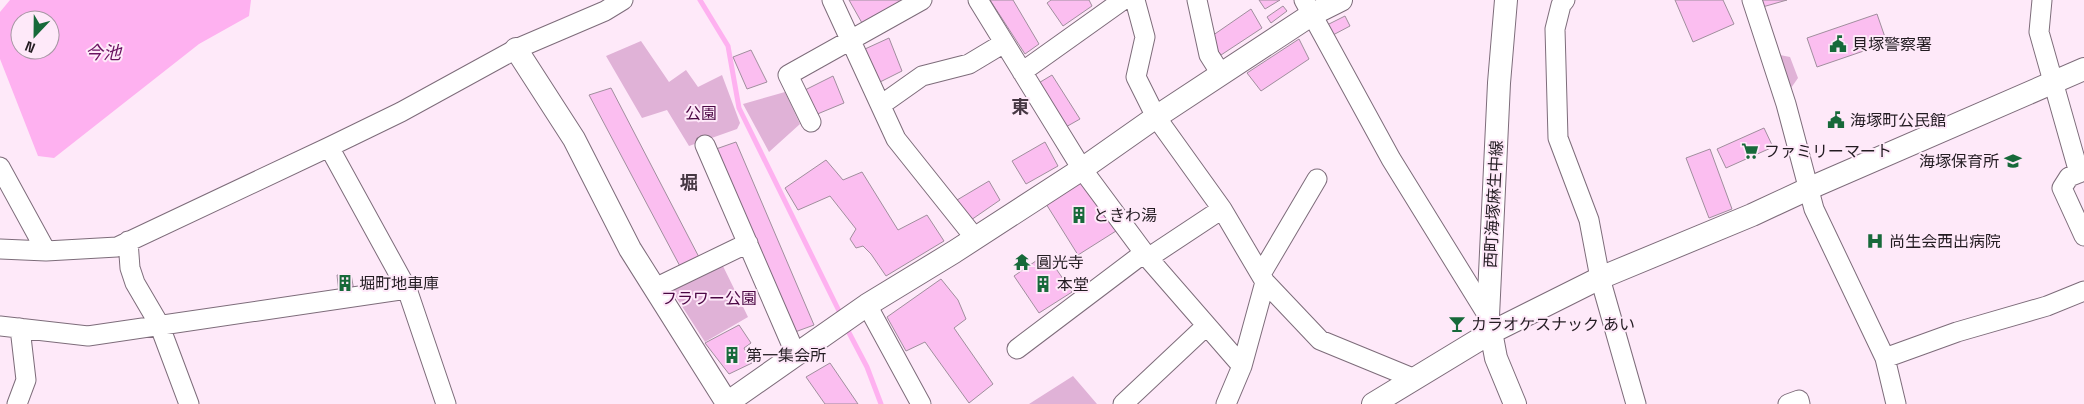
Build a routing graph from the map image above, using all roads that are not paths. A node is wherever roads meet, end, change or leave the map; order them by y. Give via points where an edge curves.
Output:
1 (623, 0) edge
2 (832, 0) edge
3 (922, 0) edge
4 (978, 0) edge
5 (1123, 0) edge
6 (1136, 0) edge
7 (1197, 0) edge
8 (1340, 0) edge
9 (1506, 0) edge
10 (1565, 0) edge
11 (1752, 0) edge
12 (2042, 0) edge
13 (1307, 8) edge
14 (851, 40) junction
15 (1004, 43) junction
16 (516, 49) junction
17 (2084, 69) edge
18 (1022, 72) junction
19 (1222, 74) junction
20 (2053, 83) junction
21 (881, 106) junction
22 (1156, 117) junction
23 (811, 122) dead end
24 (705, 145) dead end
25 (329, 147) junction
26 (0, 167) edge
27 (1082, 169) junction
28 (2081, 172) edge
29 (1318, 179) dead end
30 (1810, 188) junction
31 (1222, 208) junction
32 (2084, 236) edge
33 (975, 238) junction
34 (128, 242) junction
35 (748, 242) junction
36 (0, 249) edge
37 (46, 250) junction
38 (1146, 255) junction
39 (1263, 278) junction
40 (1600, 278) junction
41 (655, 288) junction
42 (407, 289) junction
43 (2084, 291) edge
44 (867, 305) junction
45 (159, 324) junction
46 (1489, 325) junction
47 (0, 326) edge
48 (1206, 326) junction
49 (20, 328) junction
50 (1017, 349) dead end
51 (796, 355) junction
52 (1885, 358) junction
53 (1242, 366) junction
54 (1415, 379) junction
55 (17, 404) edge
56 (189, 404) edge
57 (446, 404) edge
58 (921, 404) edge
59 (1122, 404) edge
60 (1226, 404) edge
61 (1373, 404) edge
62 (1515, 404) edge
63 (1636, 404) edge
64 (1788, 404) edge
65 (1800, 404) edge
66 (1896, 404) edge

1 - 16 street via 605,11
2 - 14 street
3 - 14 street
4 - 15 street
5 - 18 street
6 - 22 street via 1145,37 1136,77
7 - 19 street via 1209,55
8 - 13 street
9 - 46 street, 西町海塚麻生中線 via 1499,83
10 - 40 street via 1555,29 1558,138 1589,220
11 - 30 street
12 - 20 street via 2039,32
13 - 19 street
13 - 46 street
14 - 21 street
14 - 23 street via 788,75
15 - 18 street
15 - 21 street via 969,64 922,76
16 - 25 street
16 - 41 street via 574,139 630,248
17 - 20 street
18 - 27 street
19 - 22 street
20 - 28 street
20 - 30 street
21 - 33 street via 896,139
22 - 27 street
22 - 31 street
24 - 35 street
25 - 34 street
25 - 42 street
26 - 37 street
27 - 33 street
27 - 38 street
28 - 32 street via 2070,177 2062,188
29 - 39 street
30 - 40 street
30 - 52 street via 1814,209
31 - 38 street
31 - 39 street
33 - 44 street
34 - 37 street via 116,247
34 - 45 street via 135,283
35 - 41 street
35 - 51 street
36 - 37 street
38 - 48 street
38 - 50 street
39 - 53 street
39 - 54 street via 1320,340
40 - 46 street
40 - 63 street
41 - 51 street via 727,403
42 - 45 street
42 - 57 street
43 - 52 street
44 - 51 street
44 - 58 street
45 - 49 street via 88,336
45 - 56 street
46 - 54 street
46 - 62 street, 西町海塚麻生中線 via 1496,358
47 - 49 street
48 - 53 street
48 - 59 street
49 - 55 street via 26,380
52 - 66 street
53 - 60 street
54 - 61 street
64 - 65 street via 1799,400

